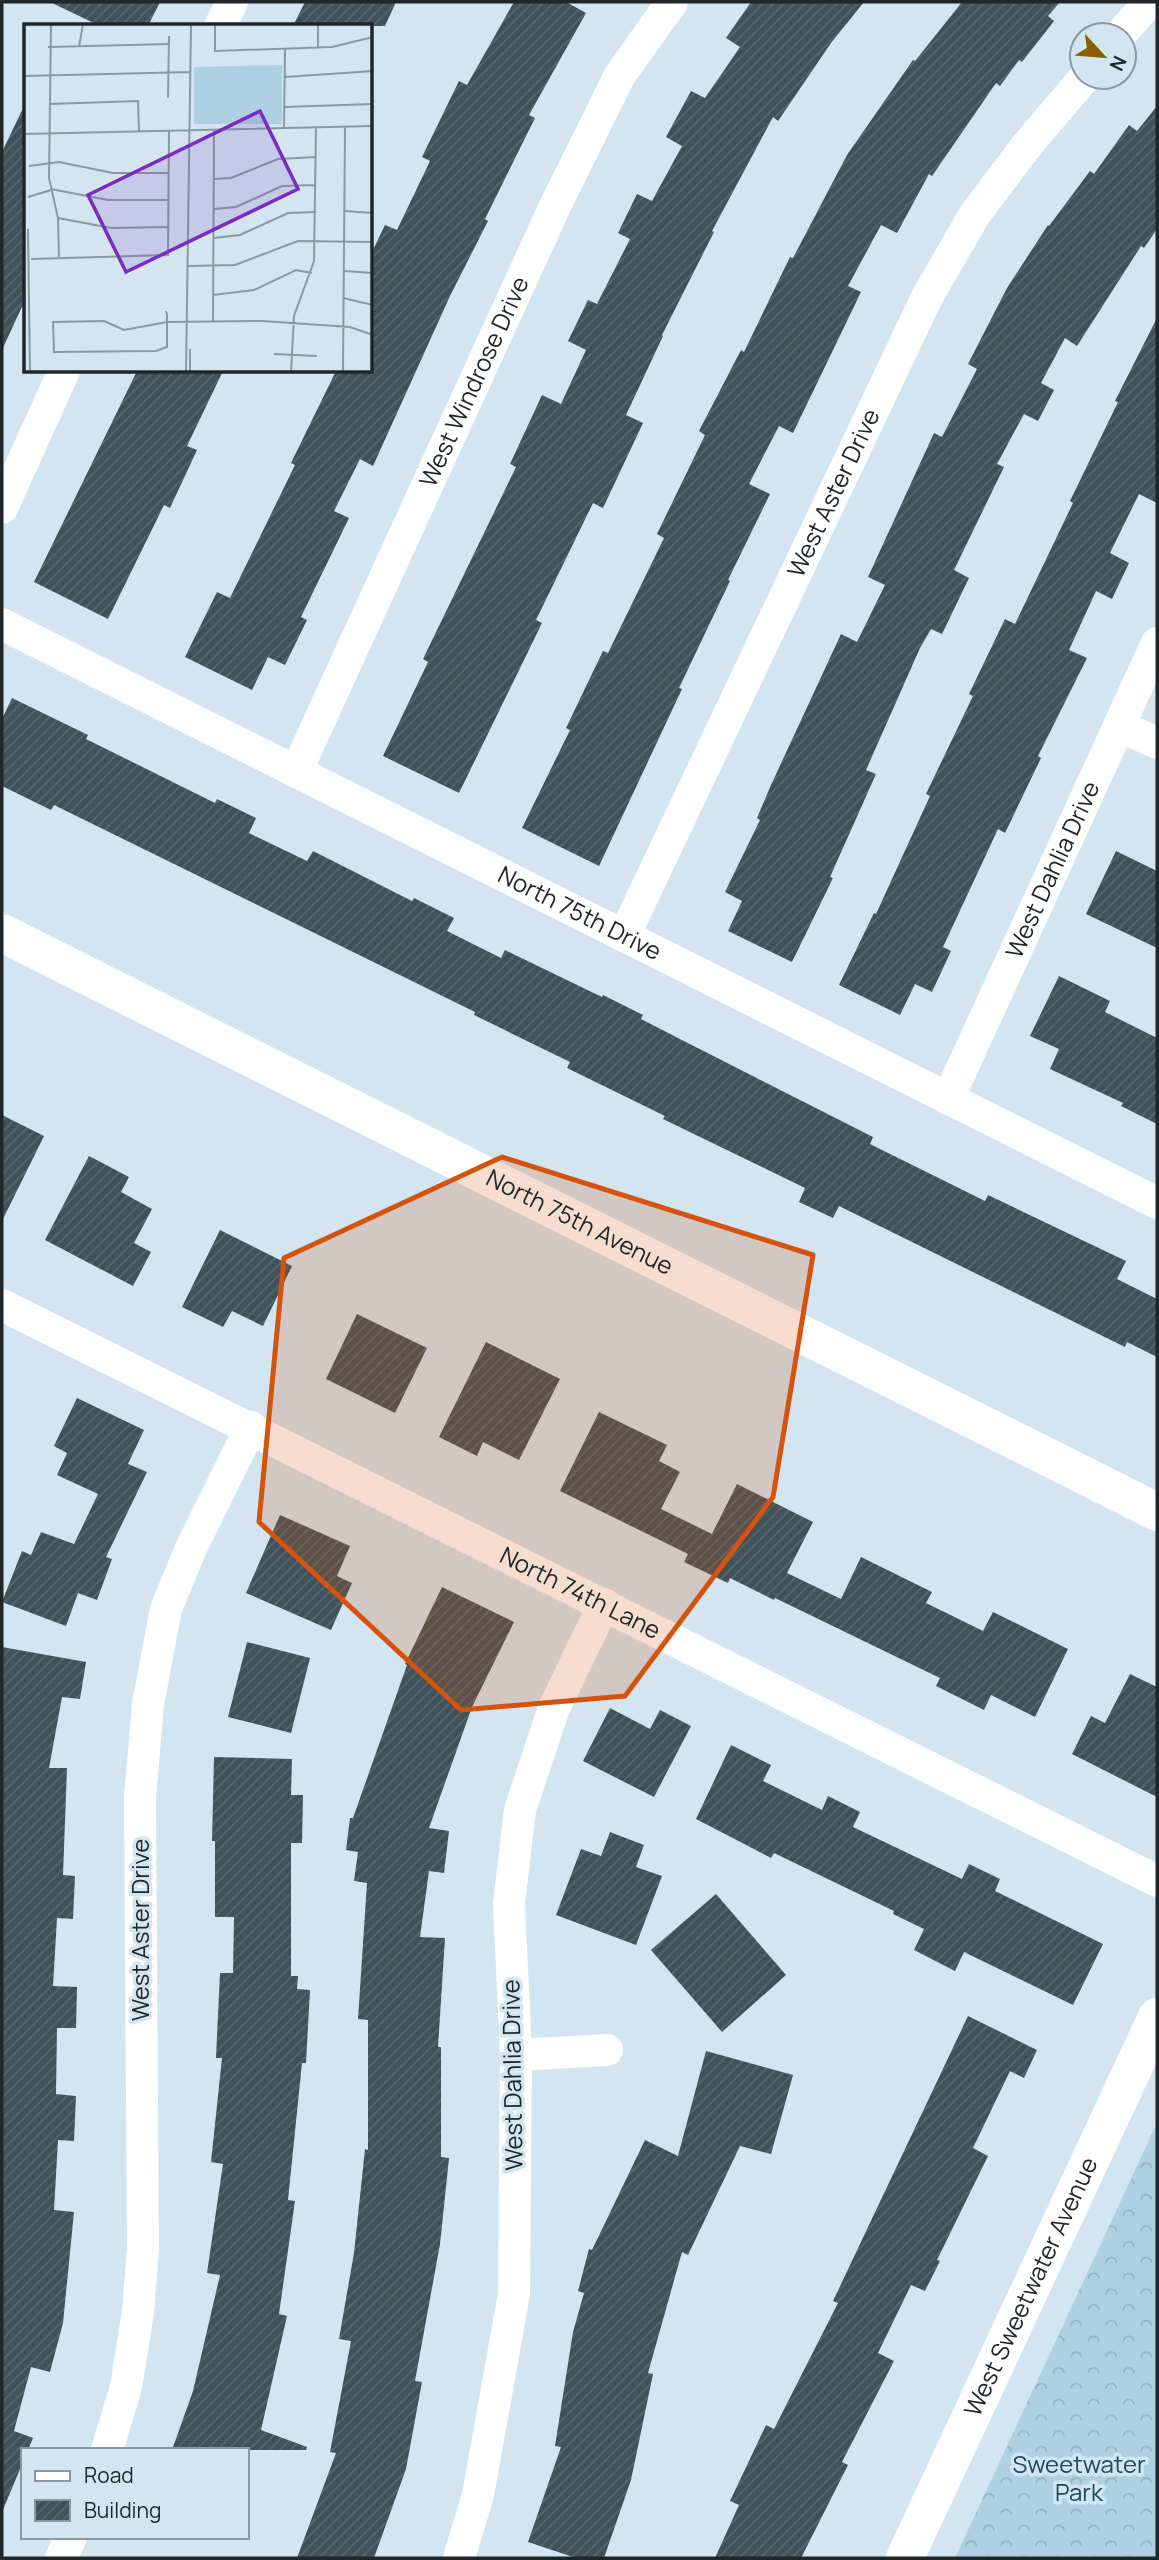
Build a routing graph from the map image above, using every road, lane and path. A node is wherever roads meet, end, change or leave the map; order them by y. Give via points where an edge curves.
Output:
1 (232, 2) edge
2 (672, 2) edge
3 (1149, 2) edge
4 (1132, 21) edge
5 (221, 24) edge
6 (1073, 91) edge
7 (63, 373) edge
8 (2, 508) edge
9 (2, 624) edge
10 (1157, 643) edge
11 (1119, 726) junction
12 (1157, 743) edge
13 (296, 772) junction
14 (2, 933) edge
15 (624, 936) junction
16 (948, 1099) junction
17 (1157, 1203) edge
18 (2, 1305) edge
19 (251, 1427) junction
20 (1157, 1512) edge
21 (604, 1604) junction
22 (1157, 1881) edge
23 (1157, 2017) edge
24 (607, 2050) dead end
25 (516, 2055) junction
26 (108, 2448) edge
27 (70, 2539) edge
28 (61, 2558) edge
29 (459, 2558) edge
30 (905, 2558) edge

1 - 5 street
2 - 13 street, West Windrose Drive via 620,75 556,204
3 - 4 street
6 - 15 street, West Aster Drive via 975,214 927,297
7 - 8 street
9 - 13 street, North 75th Drive
10 - 11 street, West Dahlia Drive
11 - 12 street
11 - 16 street, West Dahlia Drive
13 - 15 street, North 75th Drive
14 - 20 main road, North 75th Avenue
15 - 16 street, North 75th Drive
16 - 17 street, North 75th Drive
18 - 19 street, North 74th Lane
19 - 21 street, North 74th Lane
19 - 26 street, West Aster Drive via 166,1609 148,1704 139,1798 143,2249 125,2387
21 - 22 street, North 74th Lane
21 - 25 street, West Dahlia Drive via 554,1708 520,1810 509,1903
23 - 30 main road, West Sweetwater Avenue
24 - 25 street
25 - 29 street, West Dahlia Drive via 513,2294 478,2495
27 - 28 street

